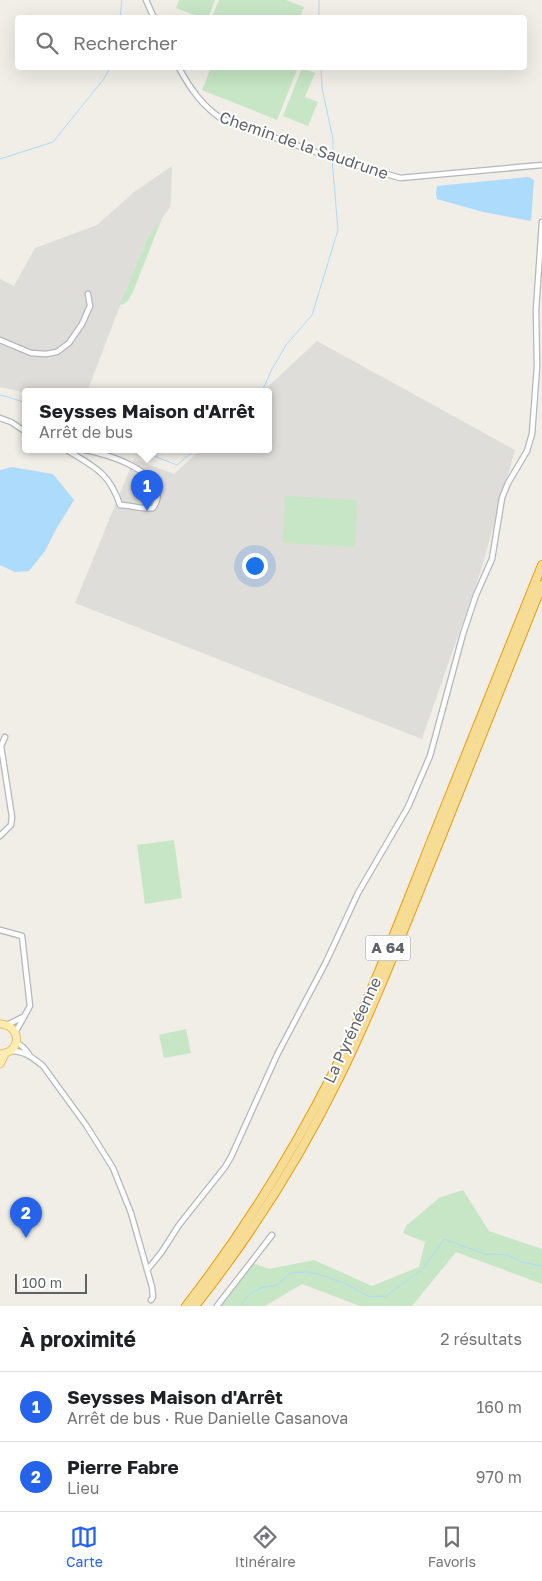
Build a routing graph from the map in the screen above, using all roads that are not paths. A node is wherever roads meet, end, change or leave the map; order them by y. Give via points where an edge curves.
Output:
1 (146, 0) edge
2 (153, 15) edge
3 (180, 70) edge
4 (542, 165) edge
5 (542, 222) edge
6 (88, 294) dead end
7 (0, 340) edge
8 (0, 418) edge
9 (22, 429) edge
10 (72, 453) edge
11 (101, 453) edge
12 (542, 564) edge
13 (542, 585) edge
14 (5, 737) dead end
15 (0, 836) edge
16 (0, 930) edge
17 (24, 1016) junction
18 (2, 1024) edge
19 (15, 1033) junction
20 (16, 1042) junction
21 (6, 1053) edge
22 (31, 1057) junction
23 (0, 1064) edge
24 (272, 1235) dead end
25 (147, 1270) junction
26 (151, 1300) dead end
27 (186, 1306) edge
28 (195, 1306) edge
29 (217, 1306) edge

1 - 2 street
3 - 4 street, Chemin de la Saudrune via 200,101 222,119 400,178
5 - 25 street via 536,317 538,367 532,434 527,451 502,498 492,560 463,634 430,756 408,808 358,893 277,1055 228,1162
6 - 7 street via 90,306 77,334 57,352 31,353
8 - 9 street
10 - 11 street via 106,476 120,504 152,508 157,494 151,480 136,468
12 - 27 highway, La Pyrénéenne / A 64 via 383,962 334,1070 304,1128 252,1213
13 - 28 highway, La Pyrénéenne / A 64 via 388,969 340,1074 289,1170
14 - 15 street via 1,746 12,817 11,825
16 - 17 street via 22,936 30,999
17 - 18 street
17 - 19 street
18 - 19 main road
19 - 20 main road
20 - 21 main road
20 - 22 street
21 - 22 street via 20,1051
21 - 23 main road
22 - 25 street via 47,1071 105,1153 131,1213
24 - 29 street
25 - 26 street via 153,1294

